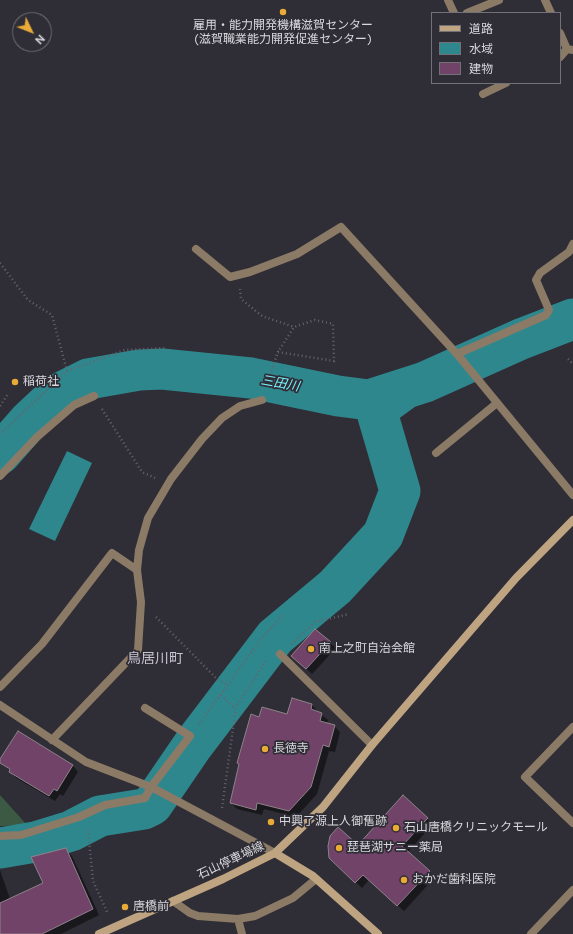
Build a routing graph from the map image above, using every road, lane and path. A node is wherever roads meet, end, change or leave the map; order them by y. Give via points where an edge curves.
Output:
1 (448, 0) edge
2 (499, 0) edge
3 (546, 0) edge
4 (454, 12) edge
5 (469, 12) edge
6 (551, 12) edge
7 (561, 35) edge
8 (570, 49) edge
9 (561, 56) edge
10 (504, 84) edge
11 (483, 94) dead end
12 (573, 244) edge
13 (196, 249) dead end
14 (0, 263) edge
15 (239, 275) junction
16 (294, 327) junction
17 (165, 348) dead end
18 (278, 352) junction
19 (459, 356) junction
20 (568, 359) dead end
21 (573, 364) edge
22 (67, 372) junction
23 (8, 394) dead end
24 (94, 396) joint
25 (263, 397) joint
26 (497, 403) junction
27 (0, 406) edge
28 (0, 434) edge
29 (436, 453) dead end
30 (0, 476) edge
31 (168, 485) junction
32 (573, 495) edge
33 (573, 520) edge
34 (137, 570) junction
35 (141, 602) junction
36 (284, 614) dead end
37 (349, 614) dead end
38 (280, 654) junction
39 (229, 685) junction
40 (0, 687) edge
41 (222, 696) junction
42 (0, 704) edge
43 (236, 706) junction
44 (145, 708) dead end
45 (573, 727) edge
46 (190, 736) junction
47 (52, 740) junction
48 (372, 745) junction
49 (152, 788) junction
50 (217, 822) junction
51 (573, 823) edge
52 (89, 833) dead end
53 (0, 836) edge
54 (275, 853) junction
55 (316, 879) junction
56 (573, 890) edge
57 (173, 901) junction
58 (238, 920) junction
59 (114, 927) junction
60 (99, 934) edge
61 (242, 934) edge
62 (378, 934) edge
63 (531, 934) edge

1 - 4 street
2 - 5 street
3 - 6 street
7 - 8 street
8 - 9 street
10 - 11 street
12 - 19 street via 569,252 540,273 536,280 549,310 546,315
13 - 15 street via 230,277
14 - 22 path via 28,300 52,315
15 - 16 path via 241,299 262,316
15 - 19 street via 297,254 342,227
16 - 18 path
16 - 18 path via 315,320 333,324 334,361
17 - 22 path via 125,350
18 - 25 path
19 - 26 street
20 - 21 path
22 - 28 path
23 - 27 path
24 - 30 street via 74,405 37,437
24 - 31 path via 142,472
25 - 31 street via 240,406 222,418 202,439
26 - 29 street
26 - 32 street
31 - 34 street via 148,518 139,550
33 - 48 street via 516,578
34 - 35 street
34 - 40 street via 112,553 42,644
35 - 39 path via 217,679
35 - 47 street via 138,650
36 - 39 path via 261,639
37 - 38 path via 315,622
38 - 43 path via 270,657 263,664
38 - 48 street
39 - 41 path
41 - 43 path via 232,706
41 - 46 path
42 - 47 street
43 - 50 path via 222,809
44 - 46 street
45 - 51 street via 524,777
46 - 49 street
47 - 49 street via 86,762
48 - 54 street via 322,807
49 - 50 street
49 - 53 street via 145,798 105,805 78,817 21,834
50 - 54 street
52 - 59 path via 93,881
54 - 55 street, 石山停車場線 via 301,867
54 - 57 street, 石山停車場線
55 - 58 street via 293,898 254,916
55 - 62 street, 石山停車場線
56 - 63 street
57 - 58 street via 198,916
57 - 59 street, 石山停車場線
58 - 61 street
59 - 60 street, 石山停車場線

